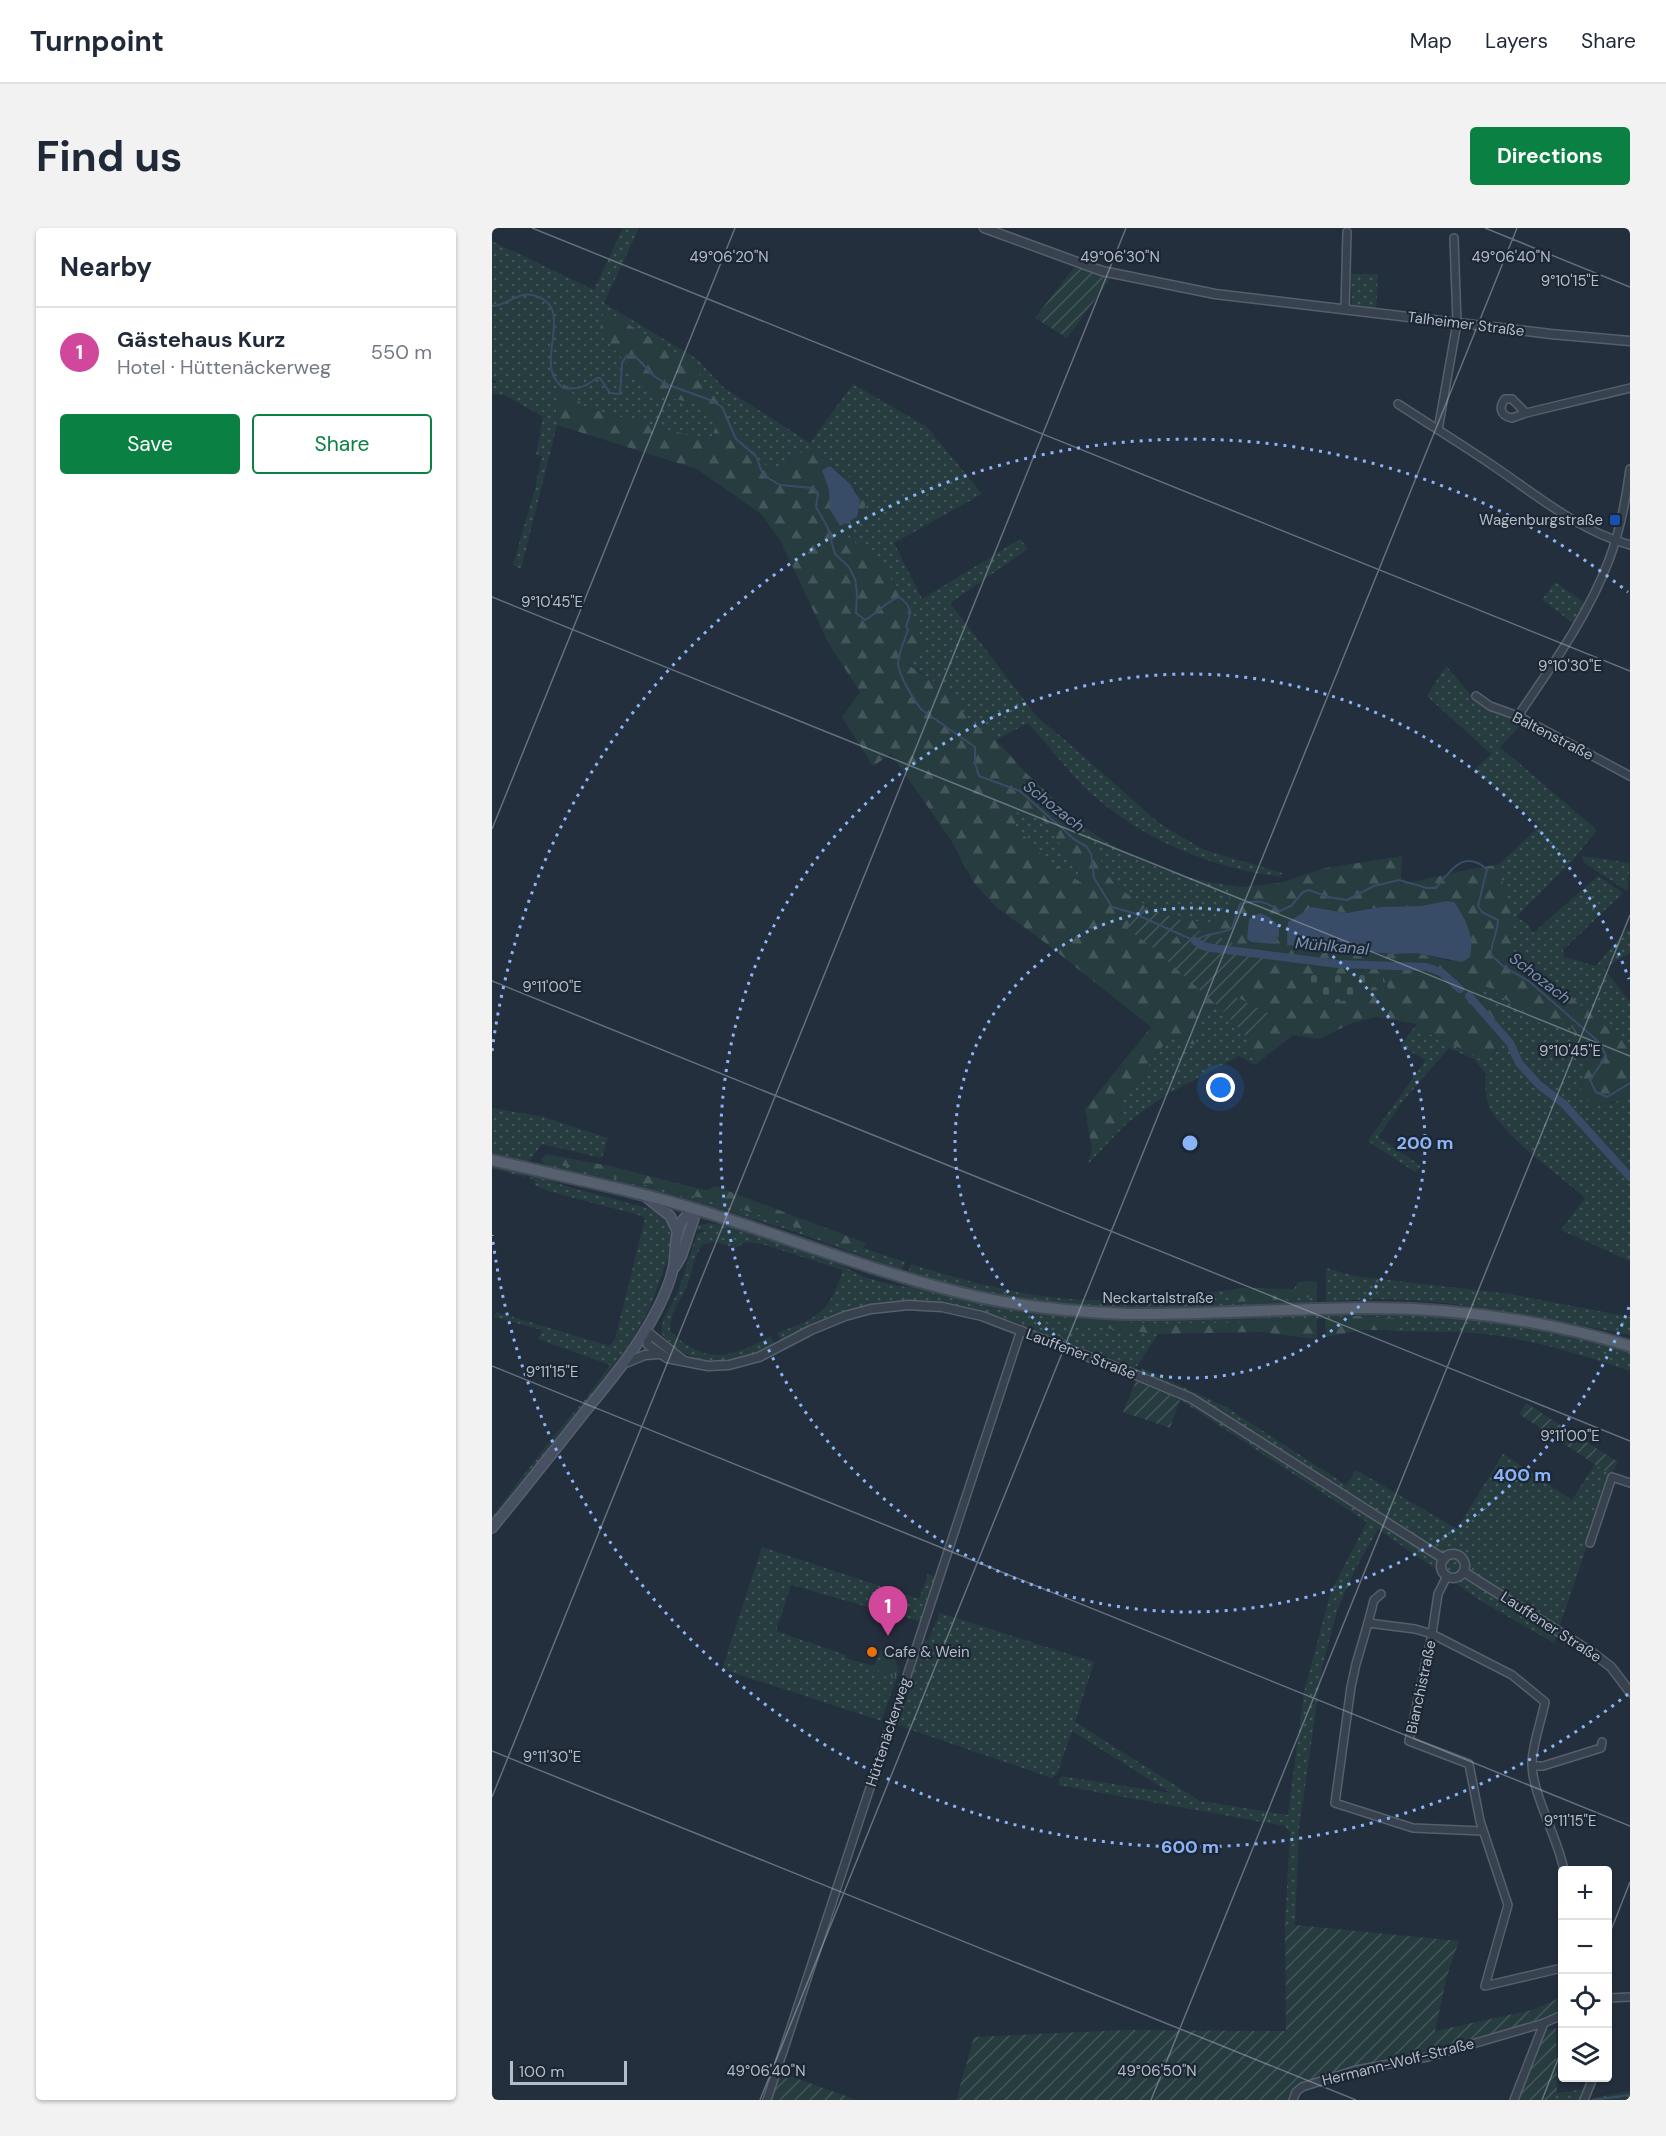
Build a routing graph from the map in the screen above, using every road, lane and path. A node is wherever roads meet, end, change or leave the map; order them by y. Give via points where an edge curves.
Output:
1 (984, 228) edge
2 (1347, 232) dead end
3 (1454, 238) dead end
4 (1345, 309) junction
5 (1457, 323) junction
6 (1630, 341) edge
7 (1630, 388) edge
8 (1398, 404) dead end
9 (1526, 413) dead end
10 (1438, 430) junction
11 (1630, 470) edge
12 (1627, 510) edge
13 (1615, 541) junction
14 (1630, 545) edge
15 (1476, 696) dead end
16 (1518, 716) junction
17 (1630, 776) edge
18 (492, 1160) edge
19 (643, 1195) junction
20 (697, 1209) junction
21 (678, 1232) junction
22 (673, 1269) junction
23 (645, 1330) junction
24 (1021, 1330) junction
25 (1630, 1347) edge
26 (659, 1354) junction
27 (684, 1362) junction
28 (623, 1364) junction
29 (1630, 1483) edge
30 (492, 1528) edge
31 (1590, 1543) dead end
32 (1444, 1559) junction
33 (1464, 1572) junction
34 (1447, 1576) junction
35 (1381, 1594) dead end
36 (1368, 1623) junction
37 (1432, 1634) junction
38 (1630, 1692) edge
39 (1602, 1742) dead end
40 (1533, 1766) junction
41 (1482, 1830) junction
42 (1563, 1866) edge
43 (1558, 1969) edge
44 (1630, 1996) edge
45 (1612, 1998) edge
46 (1558, 2017) edge
47 (1544, 2023) junction
48 (1592, 2082) edge
49 (767, 2100) edge
50 (1293, 2100) edge
51 (1514, 2100) edge
52 (1584, 2100) edge

1 - 4 street, Talheimer Straße via 1102,271 1215,294
2 - 4 street
3 - 5 street
4 - 5 street, Talheimer Straße
5 - 6 street, Talheimer Straße
5 - 10 street
7 - 9 street
8 - 10 street
10 - 13 street via 1577,524
11 - 12 street
12 - 13 street
13 - 14 street
13 - 16 street via 1585,611
15 - 16 street, Baltenstraße via 1490,706
16 - 17 street, Baltenstraße
18 - 19 main road, Neckartalstraße
19 - 20 main road, Neckartalstraße
19 - 21 main road via 670,1216
20 - 21 main road via 684,1217
20 - 22 main road
20 - 25 main road, Neckartalstraße via 893,1274 968,1295 1046,1308 1128,1314 1360,1308 1439,1310 1540,1325
21 - 22 main road
22 - 23 main road
23 - 26 street via 648,1345
23 - 27 street
23 - 28 main road
24 - 27 street, Lauffener Straße via 961,1311 909,1305 845,1316 748,1361 719,1366
24 - 32 street, Lauffener Straße via 1191,1398
24 - 49 street, Hüttenäckerweg
26 - 27 street, Lauffener Straße
26 - 28 street
28 - 30 main road
29 - 31 street via 1612,1477
32 - 33 street, Lauffener Straße via 1451,1554 1460,1555 1465,1563
32 - 34 street via 1442,1568
33 - 34 street via 1456,1578
33 - 38 street, Lauffener Straße via 1594,1654 1611,1667
34 - 37 street, Bianchistraße via 1438,1594
35 - 36 street via 1374,1600
36 - 37 street
36 - 41 street via 1351,1687 1335,1803 1413,1828
37 - 40 street via 1512,1675 1545,1702
37 - 41 street, Bianchistraße via 1409,1741 1469,1764
39 - 40 street via 1601,1748
40 - 42 street via 1534,1780
41 - 43 street via 1508,1905 1485,1986
44 - 45 street
46 - 47 street, Hermann-Wolf-Straße
47 - 50 street, Hermann-Wolf-Straße via 1428,2057 1356,2070 1302,2087
47 - 51 street
48 - 52 street

